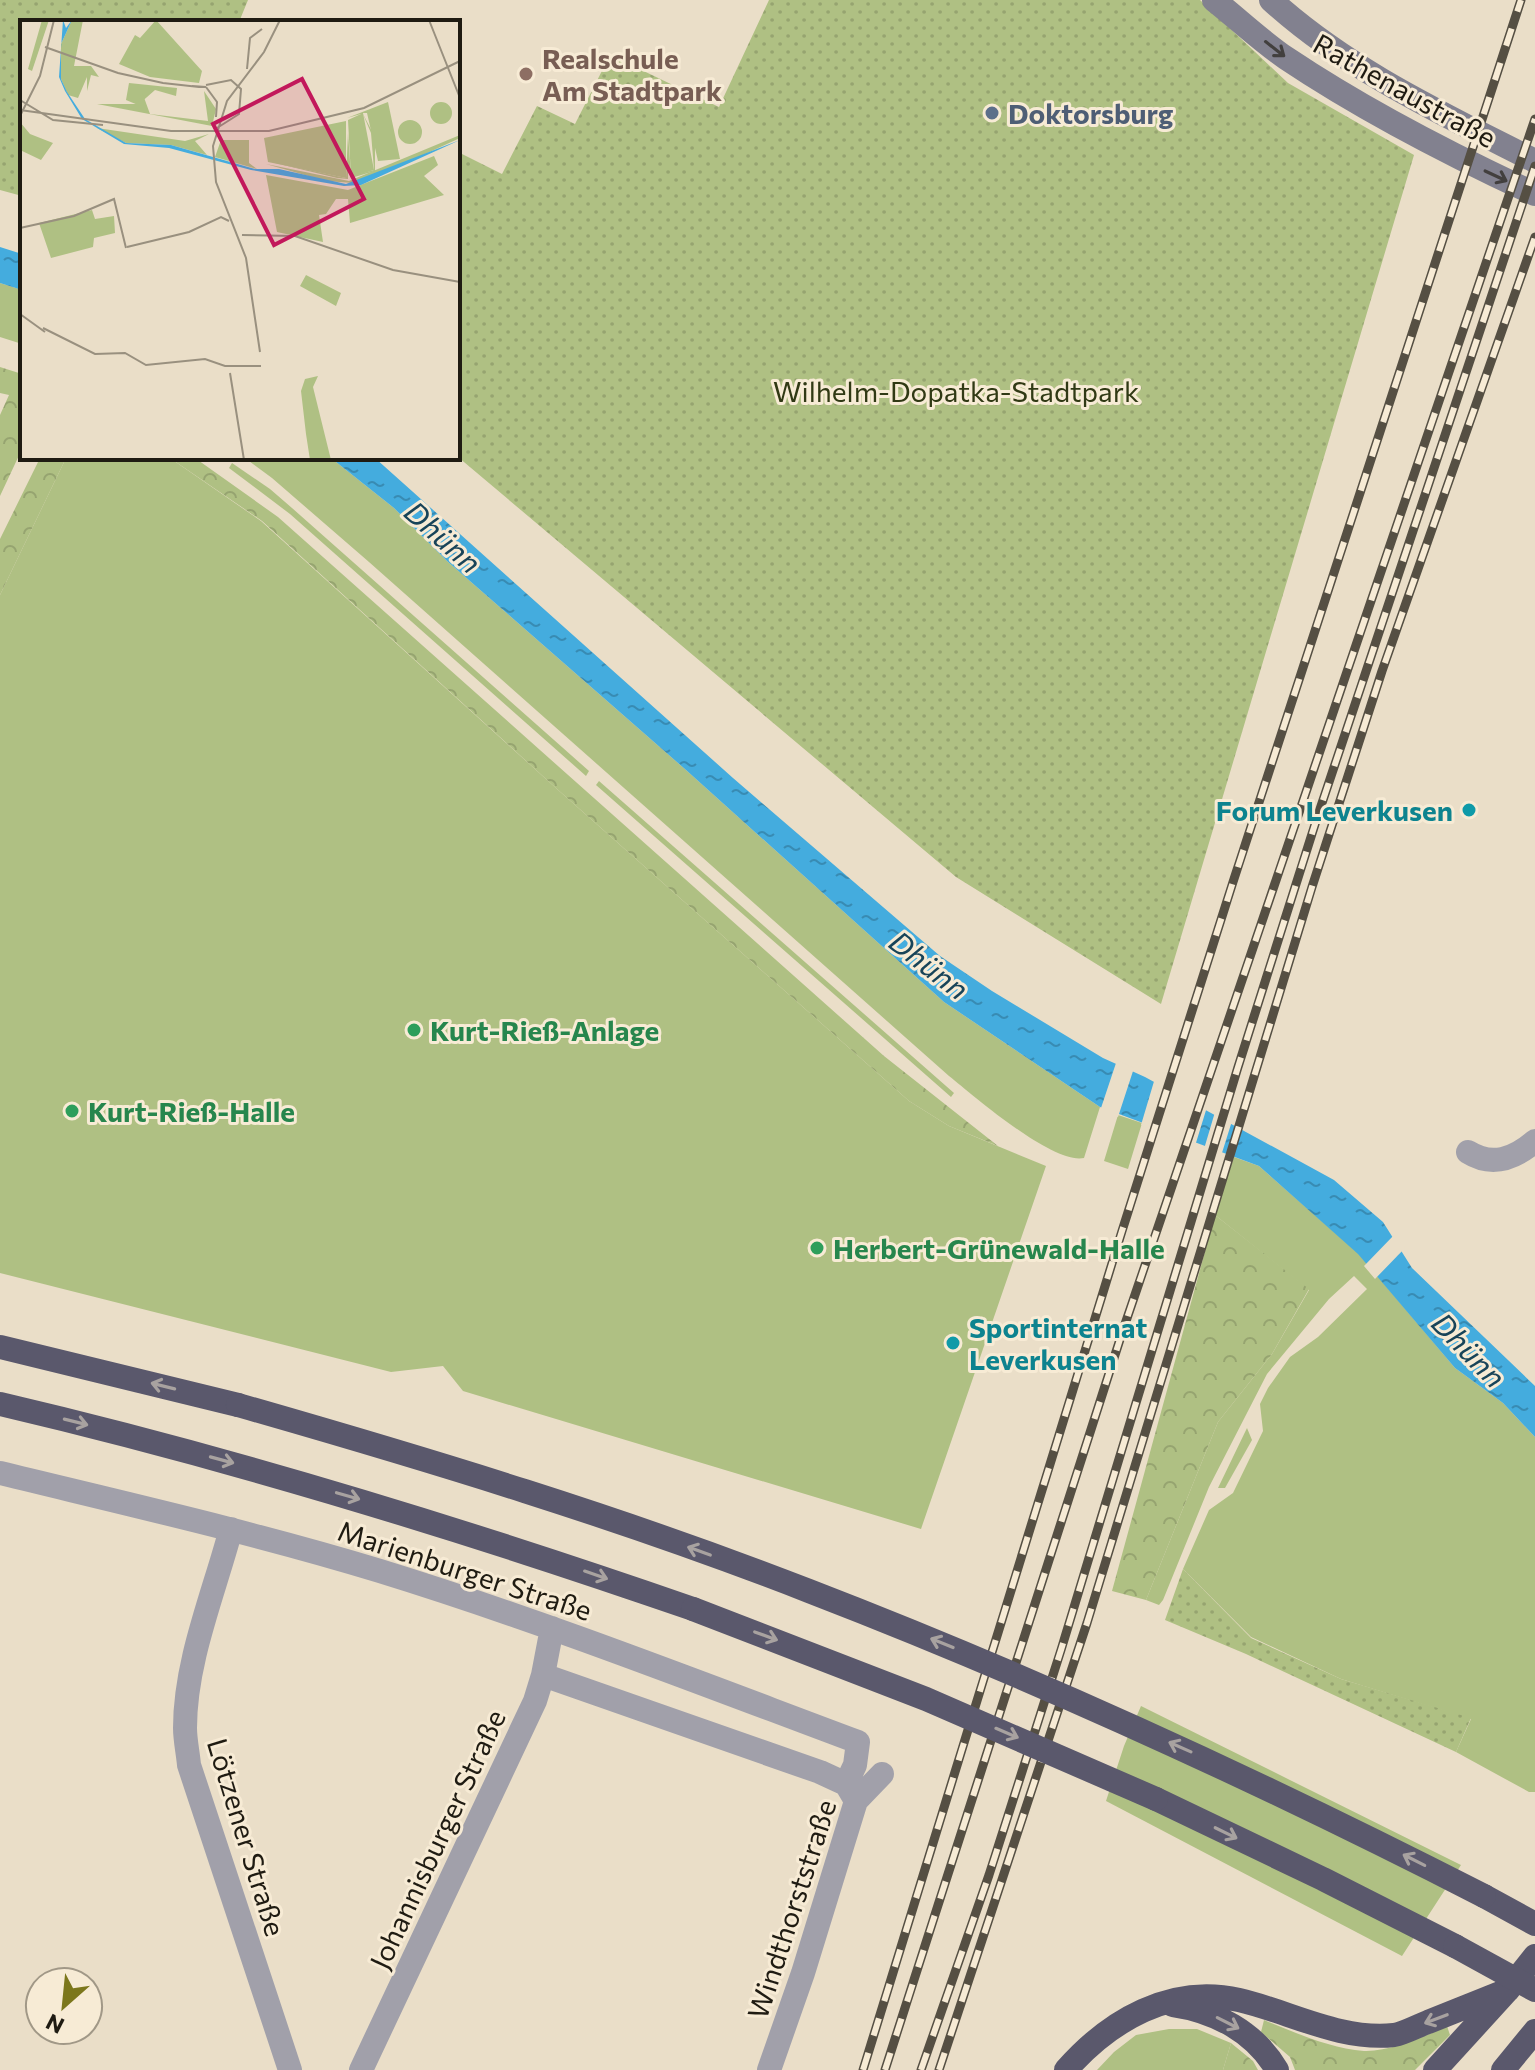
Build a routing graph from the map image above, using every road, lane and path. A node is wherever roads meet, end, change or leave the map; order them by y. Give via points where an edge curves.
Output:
1 (1214, 0) edge
2 (1271, 0) edge
3 (1535, 161) edge
4 (1535, 194) edge
5 (1535, 1141) edge
6 (1468, 1152) dead end
7 (0, 1347) edge
8 (0, 1404) edge
9 (0, 1473) edge
10 (231, 1529) junction
11 (552, 1628) junction
12 (543, 1675) junction
13 (882, 1774) dead end
14 (851, 1793) junction
15 (1535, 1924) edge
16 (1535, 1956) edge
17 (1508, 1990) junction
18 (1535, 1990) edge
19 (1163, 2003) junction
20 (1535, 2031) edge
21 (295, 2069) edge
22 (361, 2070) edge
23 (769, 2070) edge
24 (1066, 2070) edge
25 (1277, 2070) edge
26 (1435, 2070) edge
27 (1503, 2070) edge

1 -> 4 main road, Rathenaustraße via 1284,56 1378,116
2 - 3 main road, Rathenaustraße via 1380,81
5 - 6 street via 1501,1160
15 -> 7 highway, bridge via 1217,1763 805,1589 381,1446
8 -> 18 highway, bridge via 414,1516 795,1647 1156,1799
9 - 10 street, Marienburger Straße
10 - 11 street, Marienburger Straße
10 - 21 street, Lötzener Straße via 188,1695 189,1765
11 - 12 street, Johannisburger Straße
11 - 14 street, Marienburger Straße via 858,1742
12 - 14 street via 820,1772
12 - 22 street, Johannisburger Straße via 506,1765
13 - 14 street, Windthorststraße
14 - 23 street, Windthorststraße via 803,1973
16 - 17 highway
17 -> 19 highway via 1395,2035 1343,2032 1215,1996
17 - 26 highway
19 - 24 highway via 1110,2027
19 -> 25 highway via 1198,2009 1238,2028
20 - 27 highway

